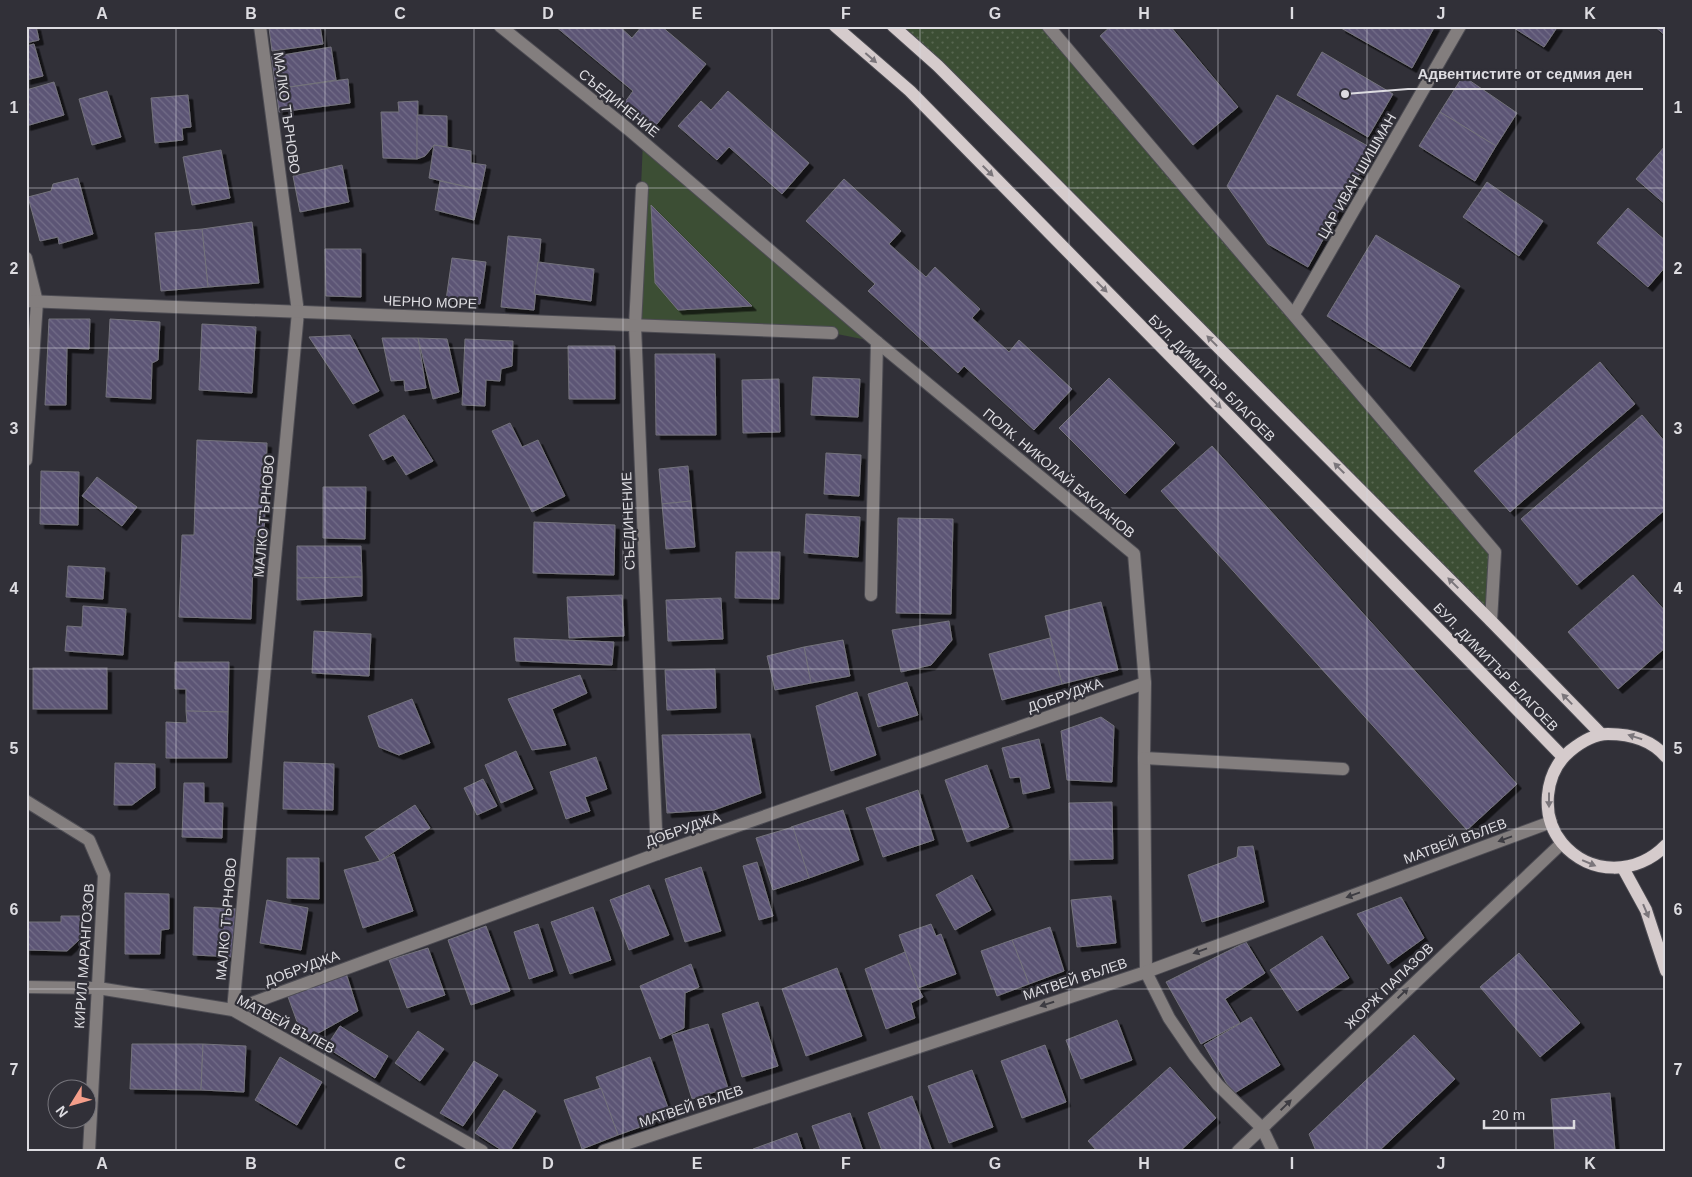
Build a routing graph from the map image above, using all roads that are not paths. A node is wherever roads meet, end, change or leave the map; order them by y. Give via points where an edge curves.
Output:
1 (260, 26) edge
2 (500, 26) edge
3 (835, 26) edge
4 (893, 26) edge
5 (1048, 26) edge
6 (1460, 26) edge
7 (642, 188) dead end
8 (26, 258) edge
9 (32, 301) edge
10 (298, 312) junction
11 (1294, 314) junction
12 (634, 326) junction
13 (832, 333) dead end
14 (877, 342) junction
15 (26, 460) edge
16 (870, 595) dead end
17 (1491, 621) junction
18 (1145, 683) junction
19 (1601, 734) junction
20 (1665, 755) edge
21 (1562, 757) junction
22 (1144, 758) junction
23 (1343, 769) dead end
24 (26, 801) edge
25 (1551, 822) junction
26 (1562, 843) junction
27 (1666, 845) edge
28 (657, 854) junction
29 (1623, 868) junction
30 (1666, 971) edge
31 (1146, 972) junction
32 (26, 987) edge
33 (98, 988) junction
34 (233, 1010) junction
35 (1262, 1128) junction
36 (89, 1151) edge
37 (482, 1151) edge
38 (604, 1151) edge
39 (1238, 1151) edge
40 (1273, 1151) edge

1 - 10 street, МАЛКО ТЪРНОВО
2 - 14 street, СЪЕДИНЕНИЕ via 628,128
3 -> 21 main road, БУЛ. ДИМИТЪР БЛАГОЕВ via 910,91
17 -> 4 main road, БУЛ. ДИМИТЪР БЛАГОЕВ via 938,66
5 - 11 street
6 - 11 street, ЦАР ИВАН ШИШМАН
7 - 12 street, СЪЕДИНЕНИЕ
8 - 9 street
9 - 10 street, ЧЕРНО МОРЕ
9 - 15 street
10 - 12 street, ЧЕРНО МОРЕ
10 - 34 street, МАЛКО ТЪРНОВО
11 - 17 street via 1495,552
12 - 13 street, ЧЕРНО МОРЕ
12 - 28 street, СЪЕДИНЕНИЕ
14 - 16 street
14 - 18 street, ПОЛК. НИКОЛАЙ БАКЛАНОВ via 1134,554
19 -> 17 main road, БУЛ. ДИМИТЪР БЛАГОЕВ
18 - 22 street, ПОЛК. НИКОЛАЙ БАКЛАНОВ
18 - 28 street, ДОБРУДЖА
20 -> 19 main road via 1646,741 1624,734
19 - 21 main road via 1580,742
21 -> 25 main road via 1551,777 1547,800
22 - 23 street
22 - 31 street, ПОЛК. НИКОЛАЙ БАКЛАНОВ
24 - 33 street, КИРИЛ МАРАНГОЗОВ via 89,840 104,875
25 - 26 main road
25 -> 31 street, МАТВЕЙ ВЪЛЕВ
26 -> 29 main road via 1579,858 1600,867
35 -> 26 street, ЖОРЖ ПАПАЗОВ
27 - 29 main road via 1641,864
28 - 34 street, ДОБРУДЖА
29 -> 30 main road via 1646,910
31 - 35 street, ПОЛК. НИКОЛАЙ БАКЛАНОВ via 1169,1018 1196,1056 1218,1085
31 -> 38 street, МАТВЕЙ ВЪЛЕВ
32 - 33 street, МАТВЕЙ ВЪЛЕВ
33 - 34 street, МАТВЕЙ ВЪЛЕВ
33 - 36 street, КИРИЛ МАРАНГОЗОВ
34 - 37 street, МАТВЕЙ ВЪЛЕВ
35 - 39 street, ЖОРЖ ПАПАЗОВ
35 - 40 street, ПОЛК. НИКОЛАЙ БАКЛАНОВ

